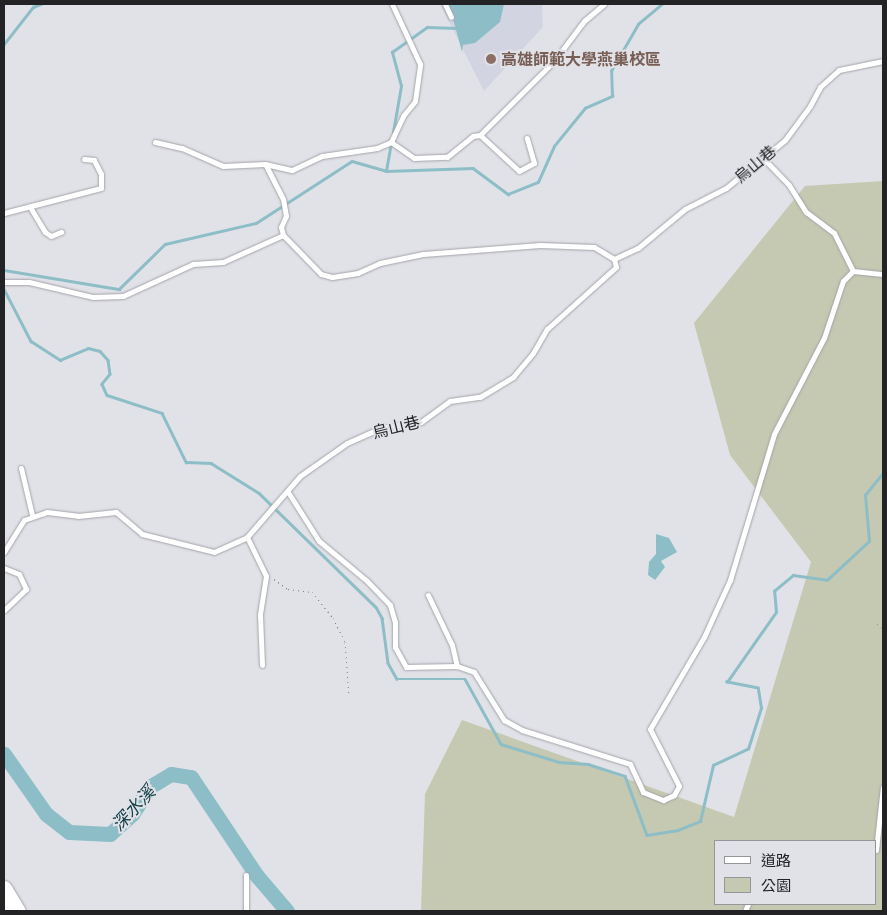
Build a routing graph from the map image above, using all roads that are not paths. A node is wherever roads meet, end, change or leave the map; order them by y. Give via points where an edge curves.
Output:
1 (392, 4) edge
2 (445, 4) edge
3 (604, 4) edge
4 (451, 17) dead end
5 (883, 61) edge
6 (480, 135) junction
7 (527, 138) dead end
8 (155, 142) dead end
9 (391, 142) junction
10 (762, 158) junction
11 (84, 159) dead end
12 (265, 164) junction
13 (30, 207) junction
14 (4, 213) edge
15 (61, 232) dead end
16 (283, 235) junction
17 (614, 260) junction
18 (853, 271) junction
19 (883, 274) edge
20 (4, 282) edge
21 (21, 468) dead end
22 (288, 492) junction
23 (32, 515) junction
24 (248, 537) junction
25 (4, 552) edge
26 (4, 568) edge
27 (428, 595) dead end
28 (4, 610) edge
29 (262, 665) dead end
30 (457, 666) junction
31 (883, 787) edge
32 (877, 841) edge
33 (246, 875) dead end
34 (4, 888) edge
35 (18, 911) edge
36 (246, 911) edge

1 - 9 lane via 420,64 415,101 403,116
2 - 4 lane
3 - 6 lane via 584,20 554,61
5 - 10 lane, 烏山巷 via 839,70 820,87 785,140
6 - 7 lane via 519,171 534,163
6 - 9 lane via 467,140 456,153 434,159 407,156
8 - 12 lane via 182,148 223,166
9 - 12 lane via 377,148 322,156 292,170
10 - 17 lane, 烏山巷 via 726,188 685,208 638,248
10 - 18 lane via 789,185 806,212 834,233
11 - 13 lane via 94,160 101,174 100,188
12 - 16 lane via 283,199 286,216 281,227
13 - 14 lane
13 - 15 lane via 46,232 51,236
16 - 17 lane via 321,274 332,276 358,273 380,263 423,254 540,245 594,247
16 - 20 lane via 224,262 192,264 123,296 93,297 29,282
17 - 22 lane, 烏山巷 via 616,267 547,329 513,377 480,397 450,401 421,422 380,428 347,443 300,476
18 - 19 lane
18 - 30 lane via 843,281 824,338 774,434 730,580 704,637 650,729 678,786 674,795 663,800 643,792 630,764 522,730 504,720 474,672
21 - 23 lane
22 - 24 lane, 烏山巷
22 - 30 lane via 319,541 390,605 395,622 395,647 406,667
23 - 24 lane via 47,512 96,515 110,511 125,518 142,534 214,552
23 - 25 lane via 18,526
24 - 29 lane via 266,576 260,615
26 - 28 lane via 19,574 26,589
27 - 30 lane via 452,645
31 - 32 lane
33 - 36 lane
34 - 35 main road

